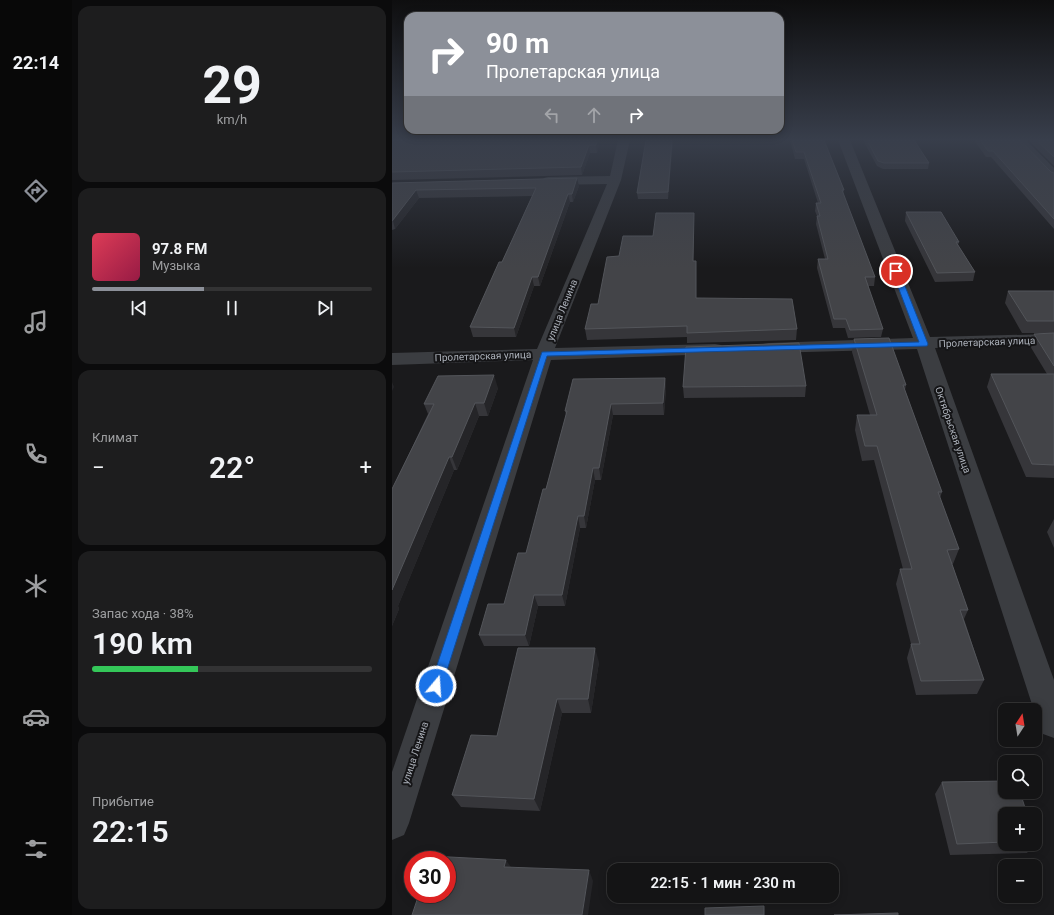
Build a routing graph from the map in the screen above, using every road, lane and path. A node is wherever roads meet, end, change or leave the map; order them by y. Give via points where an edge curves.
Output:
1 (614, 183) edge
2 (861, 183) edge
3 (1054, 339) edge
4 (924, 344) junction
5 (544, 354) junction
6 (392, 359) edge
7 (1054, 723) edge
8 (392, 823) edge

1 - 5 street, улица Ленина
2 - 4 street, Октябрьская улица
3 - 4 street, Пролетарская улица
4 - 5 street, Пролетарская улица
4 - 7 street, Октябрьская улица
5 - 6 street, Пролетарская улица
5 - 8 street, улица Ленина

